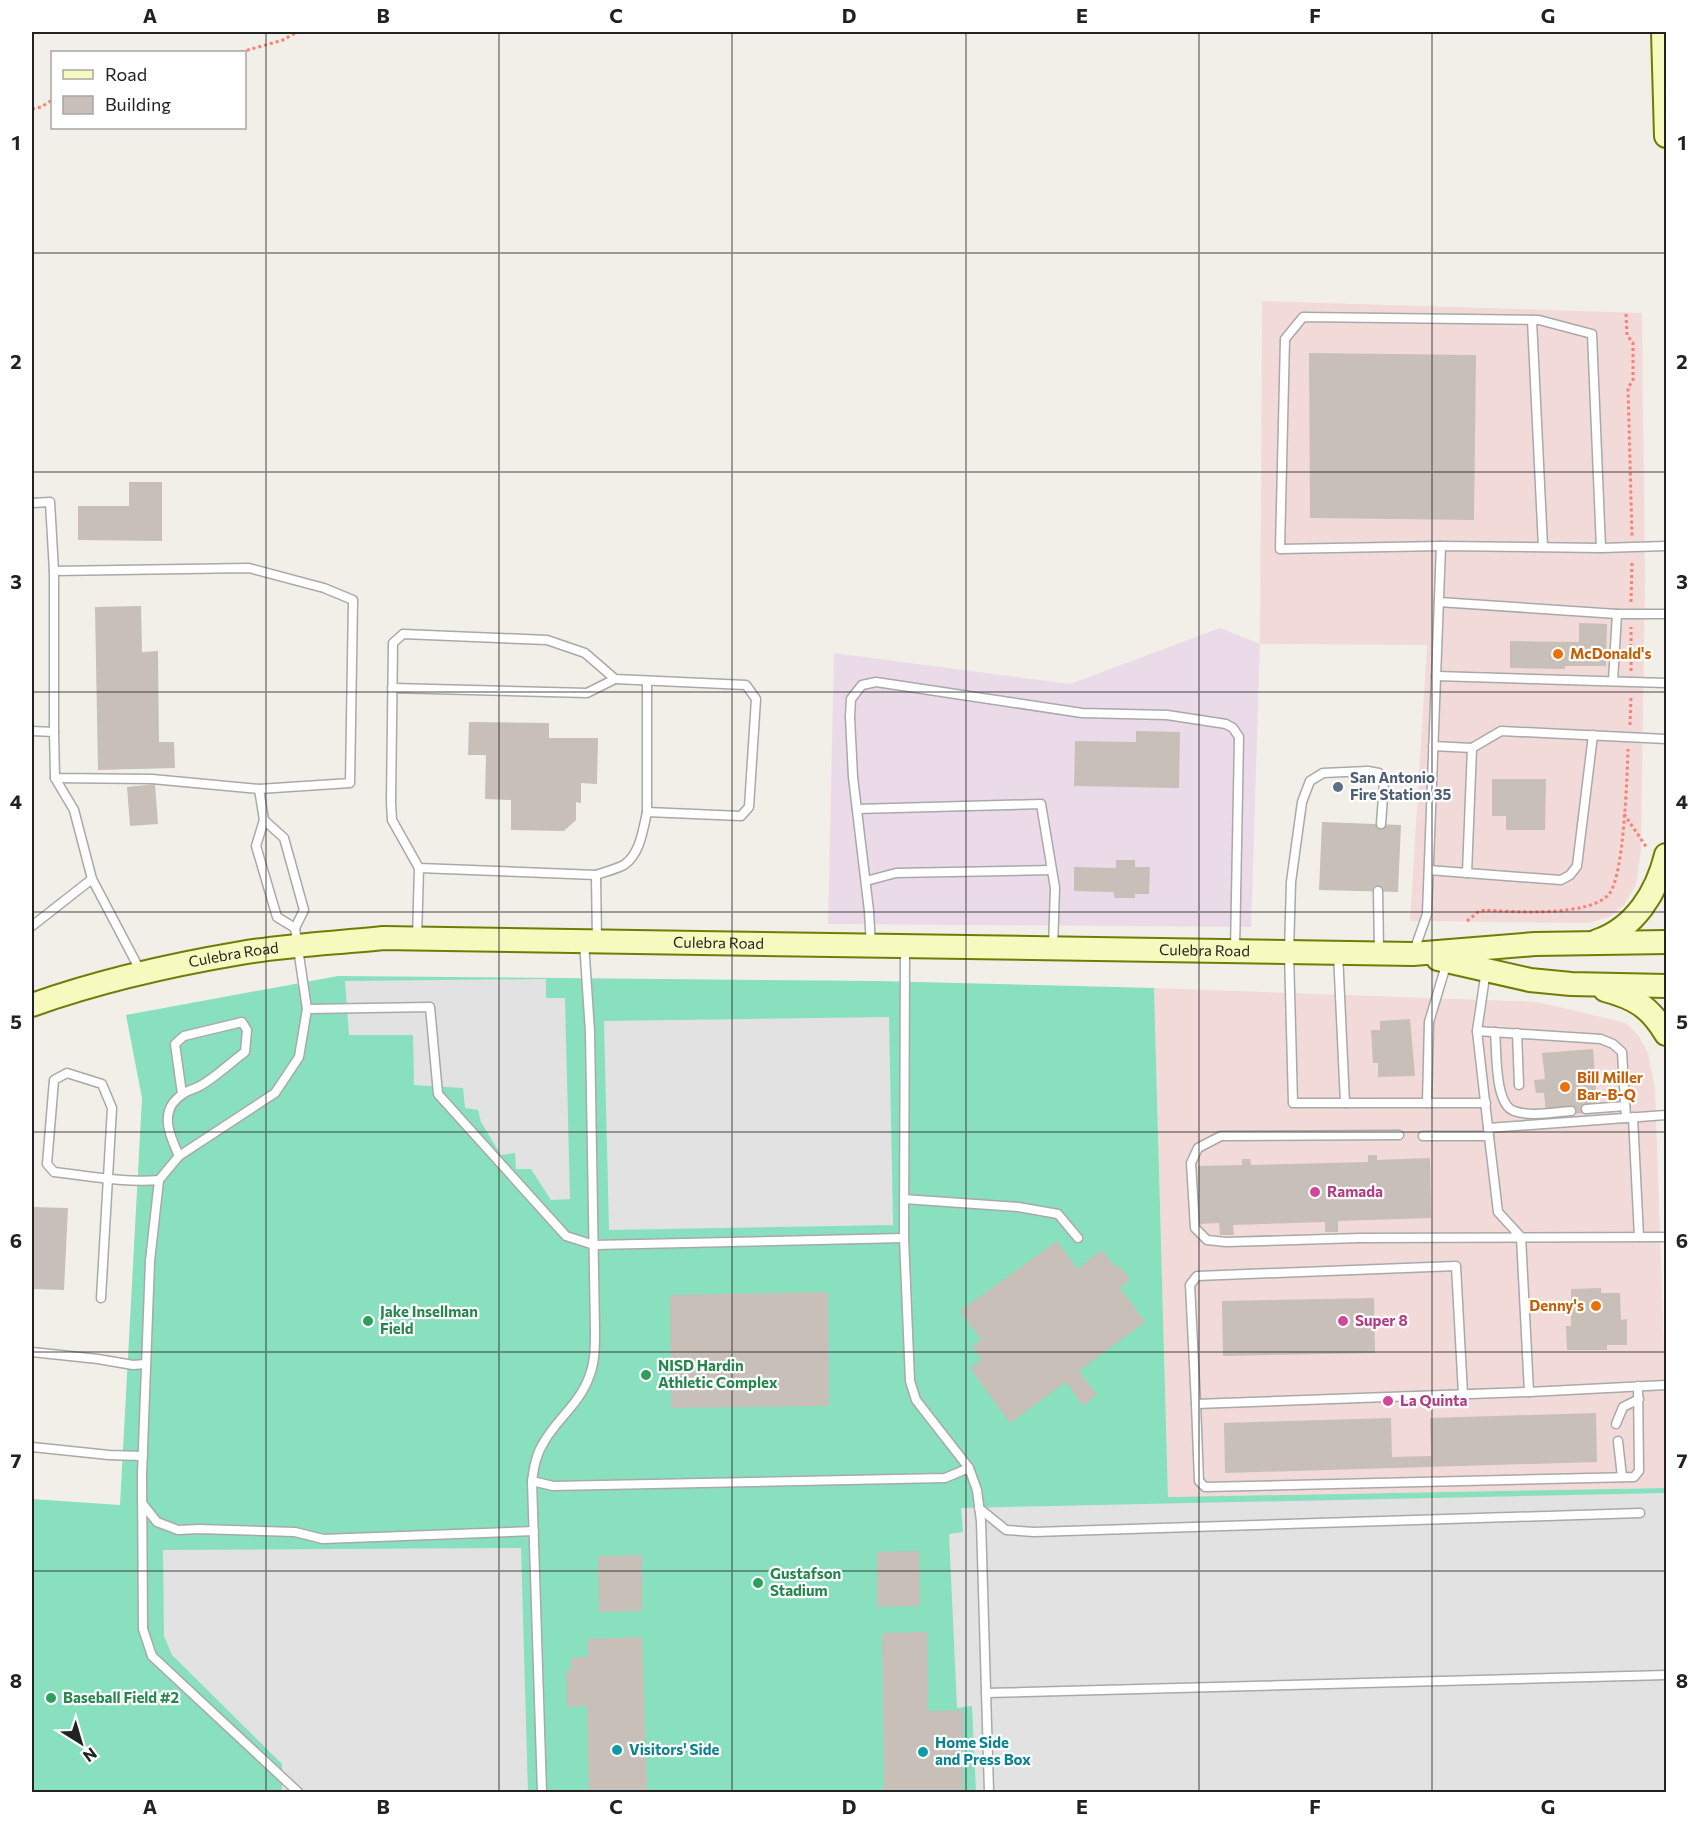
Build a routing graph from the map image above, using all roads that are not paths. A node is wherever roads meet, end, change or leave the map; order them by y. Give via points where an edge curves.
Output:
1 (1663, 32) edge
2 (1666, 136) edge
3 (1532, 320) junction
4 (32, 503) edge
5 (1441, 546) junction
6 (1666, 546) edge
7 (1543, 547) junction
8 (1601, 548) junction
9 (54, 571) junction
10 (1439, 602) junction
11 (1617, 614) junction
12 (1666, 614) edge
13 (1436, 676) junction
14 (615, 680) junction
15 (647, 681) junction
16 (1613, 681) junction
17 (1666, 682) edge
18 (392, 688) junction
19 (32, 731) edge
20 (54, 732) junction
21 (1593, 735) junction
22 (1666, 739) edge
23 (1434, 746) junction
24 (1472, 748) junction
25 (55, 778) junction
26 (259, 789) junction
27 (857, 809) junction
28 (647, 812) junction
29 (264, 820) junction
30 (1381, 824) dead end
31 (1658, 853) edge
32 (419, 868) junction
33 (1051, 870) junction
34 (1429, 870) junction
35 (1467, 873) junction
36 (596, 875) junction
37 (92, 879) junction
38 (866, 881) junction
39 (1378, 891) dead end
40 (32, 926) edge
41 (297, 937) junction
42 (417, 938) junction
43 (590, 941) junction
44 (1666, 942) edge
45 (1588, 943) junction
46 (871, 946) junction
47 (905, 946) junction
48 (1053, 949) junction
49 (1234, 952) junction
50 (1289, 953) junction
51 (1338, 953) junction
52 (1379, 954) junction
53 (1413, 954) junction
54 (1448, 961) junction
55 (1486, 970) junction
56 (141, 972) junction
57 (1571, 984) junction
58 (1666, 986) edge
59 (32, 1005) edge
60 (307, 1009) junction
61 (1477, 1031) junction
62 (1495, 1032) junction
63 (1516, 1034) junction
64 (1666, 1034) edge
65 (1519, 1085) dead end
66 (182, 1094) junction
67 (1346, 1103) junction
68 (1427, 1103) junction
69 (1486, 1103) junction
70 (1625, 1106) junction
71 (1586, 1109) dead end
72 (1570, 1111) dead end
73 (1666, 1115) edge
74 (1629, 1117) junction
75 (1489, 1132) junction
76 (1400, 1135) dead end
77 (1423, 1136) dead end
78 (179, 1156) junction
79 (108, 1178) junction
80 (159, 1180) junction
81 (904, 1198) junction
82 (1521, 1237) junction
83 (1639, 1237) junction
84 (1666, 1237) edge
85 (904, 1238) junction
86 (1078, 1238) dead end
87 (594, 1245) junction
88 (101, 1298) dead end
89 (32, 1353) edge
90 (146, 1364) junction
91 (1666, 1385) edge
92 (1638, 1386) junction
93 (1529, 1392) junction
94 (1463, 1394) junction
95 (1639, 1399) junction
96 (1196, 1404) junction
97 (1616, 1424) dead end
98 (1618, 1441) dead end
99 (32, 1447) edge
100 (143, 1456) junction
101 (969, 1468) junction
102 (1622, 1477) junction
103 (532, 1481) junction
104 (142, 1503) junction
105 (980, 1508) junction
106 (1640, 1513) dead end
107 (534, 1531) junction
108 (1666, 1675) edge
109 (986, 1693) junction
110 (298, 1792) edge
111 (542, 1792) edge
112 (989, 1792) edge

1 - 2 main road
3 - 5 lane via 1303,317 1285,339 1280,549
3 - 7 lane
3 - 8 lane via 1592,334
4 - 9 lane via 50,502
5 - 7 lane
5 - 10 lane
6 - 8 lane
7 - 8 lane
9 - 20 lane
9 - 26 lane via 249,568 353,600 350,783
10 - 11 lane
10 - 13 lane
11 - 12 lane
11 - 16 lane
13 - 16 lane
13 - 23 lane
14 - 15 lane
14 - 18 lane via 587,693
14 - 18 lane via 585,652 547,640 403,634 393,643
15 - 28 lane
15 - 28 lane via 746,685 756,699 749,807 741,816
16 - 17 lane
18 - 32 lane via 393,820
19 - 20 lane
20 - 25 lane
21 - 22 lane
21 - 24 lane via 1501,731
21 - 35 lane via 1577,866 1570,875 1561,880
23 - 24 lane
23 - 34 lane
24 - 35 lane
25 - 26 lane via 152,779
25 - 37 lane via 74,810
26 - 29 lane
27 - 33 lane via 1041,804
27 - 38 lane
27 - 49 lane via 850,717 852,699 862,685 876,682 1082,713 1167,715 1226,724 1239,737
28 - 36 lane via 640,843 631,857 623,865
29 - 41 lane via 256,846 277,917
29 - 41 lane via 284,838 296,879 304,910
30 - 50 lane via 1384,783 1379,773 1323,772 1310,781 1302,802 1291,882
31 - 45 main road via 1652,893 1634,917 1614,933
32 - 36 lane
32 - 42 lane
33 - 38 lane via 896,873
33 - 48 lane via 1055,888
34 - 35 lane
34 - 53 lane via 1427,914
36 - 43 lane
37 - 40 lane
37 - 56 lane
38 - 46 lane
39 - 52 lane
41 - 42 main road, Culebra Road
41 - 56 main road, Culebra Road via 243,953
41 - 60 lane
42 - 43 main road, Culebra Road
43 - 46 main road, Culebra Road
43 - 87 lane
44 - 45 main road, Culebra Road
45 - 53 main road, Culebra Road
46 - 47 main road, Culebra Road
47 - 48 main road, Culebra Road
47 - 81 lane
48 - 49 main road, Culebra Road
49 - 50 main road, Culebra Road
50 - 51 main road, Culebra Road
50 - 67 lane via 1293,1103
51 - 52 main road, Culebra Road
51 - 67 lane
52 - 53 main road, Culebra Road
53 - 54 main road, Culebra Road
54 - 55 main road, Culebra Road
54 - 68 lane via 1429,1022
55 - 57 main road, Culebra Road
55 - 61 lane
56 - 59 main road, Culebra Road
57 - 58 main road, Culebra Road
57 - 64 main road via 1637,1002 1655,1017
60 - 78 lane via 299,1057 275,1093
60 - 87 lane via 430,1007 438,1094 566,1236
61 - 62 lane
61 - 69 lane
62 - 63 lane
62 - 72 lane via 1500,1092 1505,1105 1514,1111 1534,1113
63 - 65 lane
63 - 70 lane via 1601,1039 1613,1044 1622,1052
66 - 66 lane via 201,1085 245,1052 247,1030 242,1022 184,1036 176,1044
66 - 78 lane via 169,1109 167,1122
67 - 68 lane
68 - 69 lane
69 - 75 lane
70 - 71 lane
70 - 74 lane
73 - 74 lane
74 - 75 lane
74 - 83 lane
75 - 77 lane
75 - 82 lane via 1498,1212
76 - 82 lane via 1221,1136 1198,1148 1191,1163 1195,1228 1207,1240 1226,1242
78 - 80 lane
79 - 79 lane via 112,1108 102,1084 68,1073 54,1080 47,1164 54,1172
79 - 80 lane
79 - 88 lane
80 - 90 lane via 150,1261
81 - 85 lane
81 - 86 lane via 1058,1214
82 - 83 lane
82 - 93 lane
83 - 84 lane
85 - 87 lane
85 - 101 lane via 910,1381 916,1400
87 - 103 lane via 595,1331 590,1376 581,1395 545,1440 536,1458
89 - 90 lane
90 - 100 lane
91 - 92 lane
92 - 93 lane
92 - 95 lane
93 - 94 lane
94 - 96 lane
94 - 96 lane via 1456,1266 1197,1276 1190,1286
95 - 97 lane via 1623,1407
95 - 102 lane via 1640,1471 1634,1477
96 - 102 lane via 1198,1481 1205,1487
98 - 102 lane
99 - 100 lane
100 - 104 lane
101 - 103 lane via 945,1478 553,1486
101 - 105 lane
103 - 107 lane
104 - 107 lane via 157,1522 178,1530 295,1532 323,1539
104 - 110 lane via 143,1629 152,1656
105 - 106 lane via 1005,1530 1034,1532
105 - 109 lane
107 - 111 lane
108 - 109 lane
109 - 112 lane

